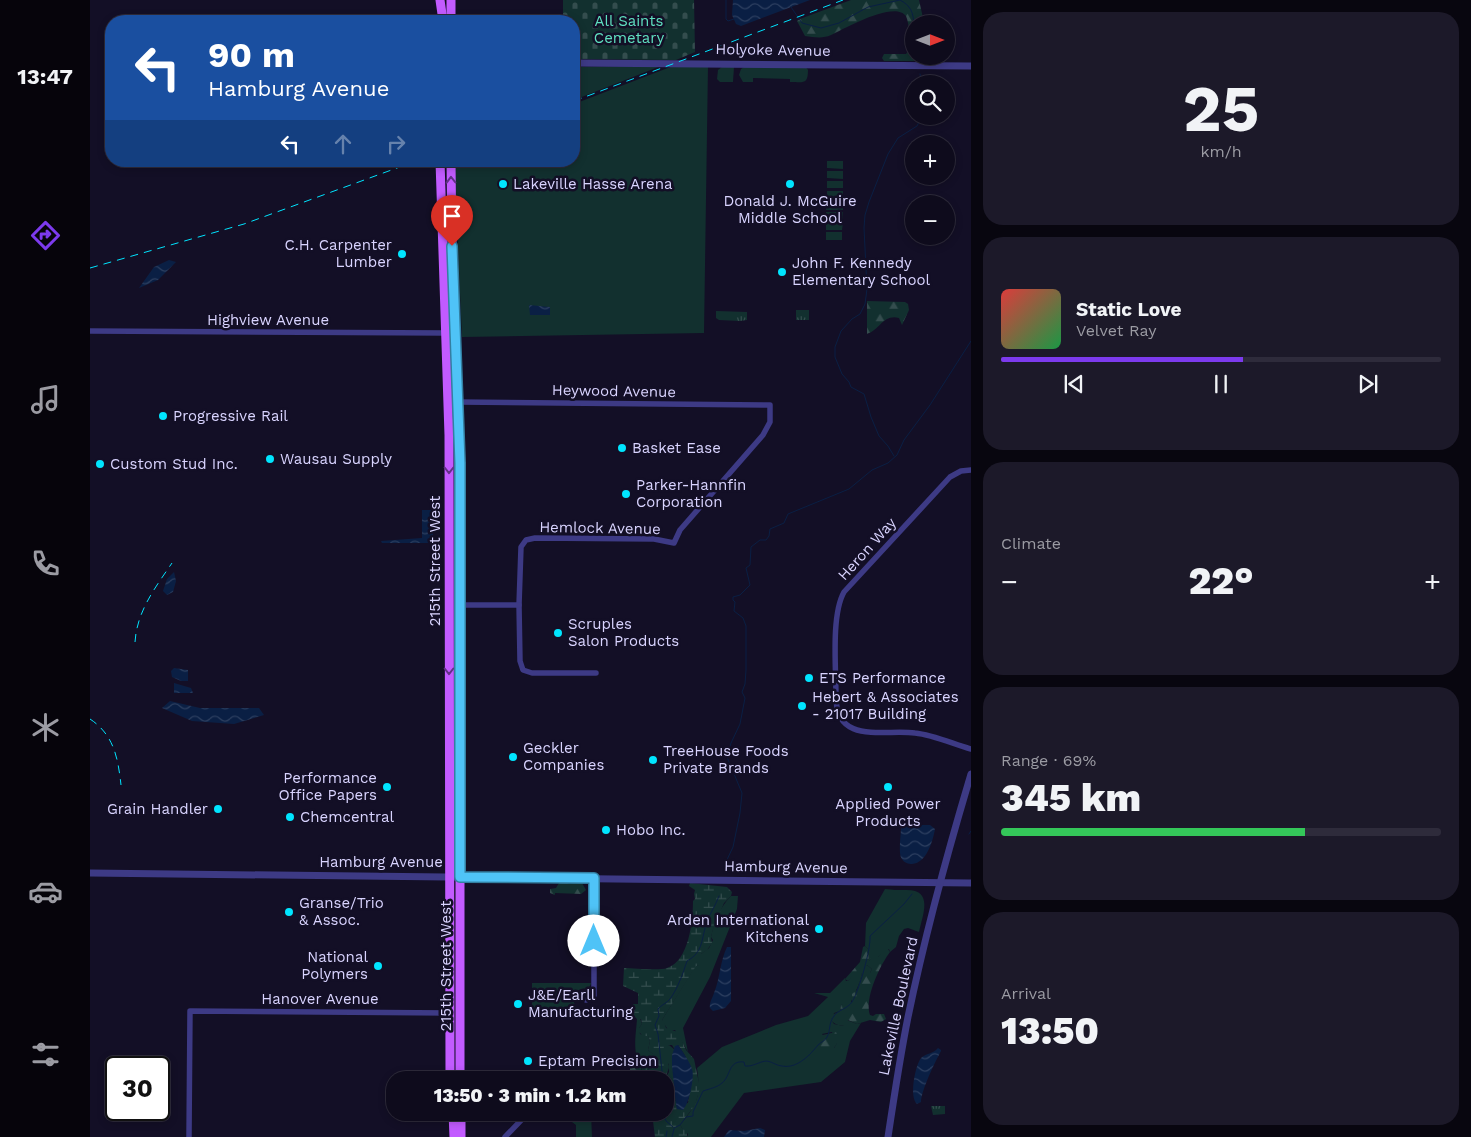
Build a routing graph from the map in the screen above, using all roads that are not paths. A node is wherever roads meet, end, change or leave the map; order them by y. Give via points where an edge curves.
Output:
1 (439, 0) edge
2 (451, 0) edge
3 (440, 15) edge
4 (451, 15) edge
5 (580, 63) edge
6 (971, 66) edge
7 (440, 167) edge
8 (451, 167) edge
9 (90, 331) edge
10 (446, 333) junction
11 (458, 402) junction
12 (971, 470) edge
13 (674, 542) joint
14 (449, 543) junction
15 (449, 605) junction
16 (461, 605) junction
17 (519, 605) junction
18 (461, 664) junction
19 (596, 672) dead end
20 (971, 749) edge
21 (971, 774) edge
22 (90, 873) edge
23 (455, 877) junction
24 (594, 878) junction
25 (940, 882) junction
26 (971, 882) edge
27 (586, 1000) dead end
28 (450, 1013) junction
29 (450, 1071) edge
30 (460, 1071) edge
31 (450, 1121) edge
32 (453, 1121) edge
33 (461, 1121) edge
34 (520, 1121) edge
35 (189, 1137) edge
36 (449, 1137) edge
37 (454, 1137) edge
38 (461, 1137) edge
39 (505, 1137) edge
40 (888, 1137) edge

1 - 3 main road
2 - 4 main road
5 - 6 street, Holyoke Avenue
7 - 10 main road, 215th Street West
11 -> 8 main road, 215th Street West
9 - 10 street, Highview Avenue
10 -> 14 main road, 215th Street West
11 - 13 street, Heywood Avenue via 770,405 770,422 763,435 680,530
11 - 16 main road, 215th Street West
12 - 20 street, Heron Way via 950,477 844,592 837,614 836,696 840,716 856,730 916,733
13 - 17 street, Hemlock Avenue via 654,539 526,540 521,547
14 - 15 main road, 215th Street West
14 - 16 main road via 455,599
15 - 18 main road via 455,614
15 -> 23 main road, 215th Street West
16 - 17 street
16 - 18 main road, 215th Street West
17 - 19 street via 523,670 532,673
18 - 23 main road, 215th Street West
21 - 25 street, Lakeville Boulevard
22 - 23 street, Hamburg Avenue
23 - 24 street, Hamburg Avenue
23 - 28 main road, 215th Street West
23 - 30 main road, 215th Street West
24 - 25 street, Hamburg Avenue
24 - 27 street via 594,996
25 - 26 street, Hamburg Avenue
25 - 40 street, Lakeville Boulevard via 908,1018
28 - 29 main road, 215th Street West
28 - 35 street, Hanover Avenue via 190,1011
31 - 36 main road
32 - 37 main road
33 - 38 main road
34 - 39 street

